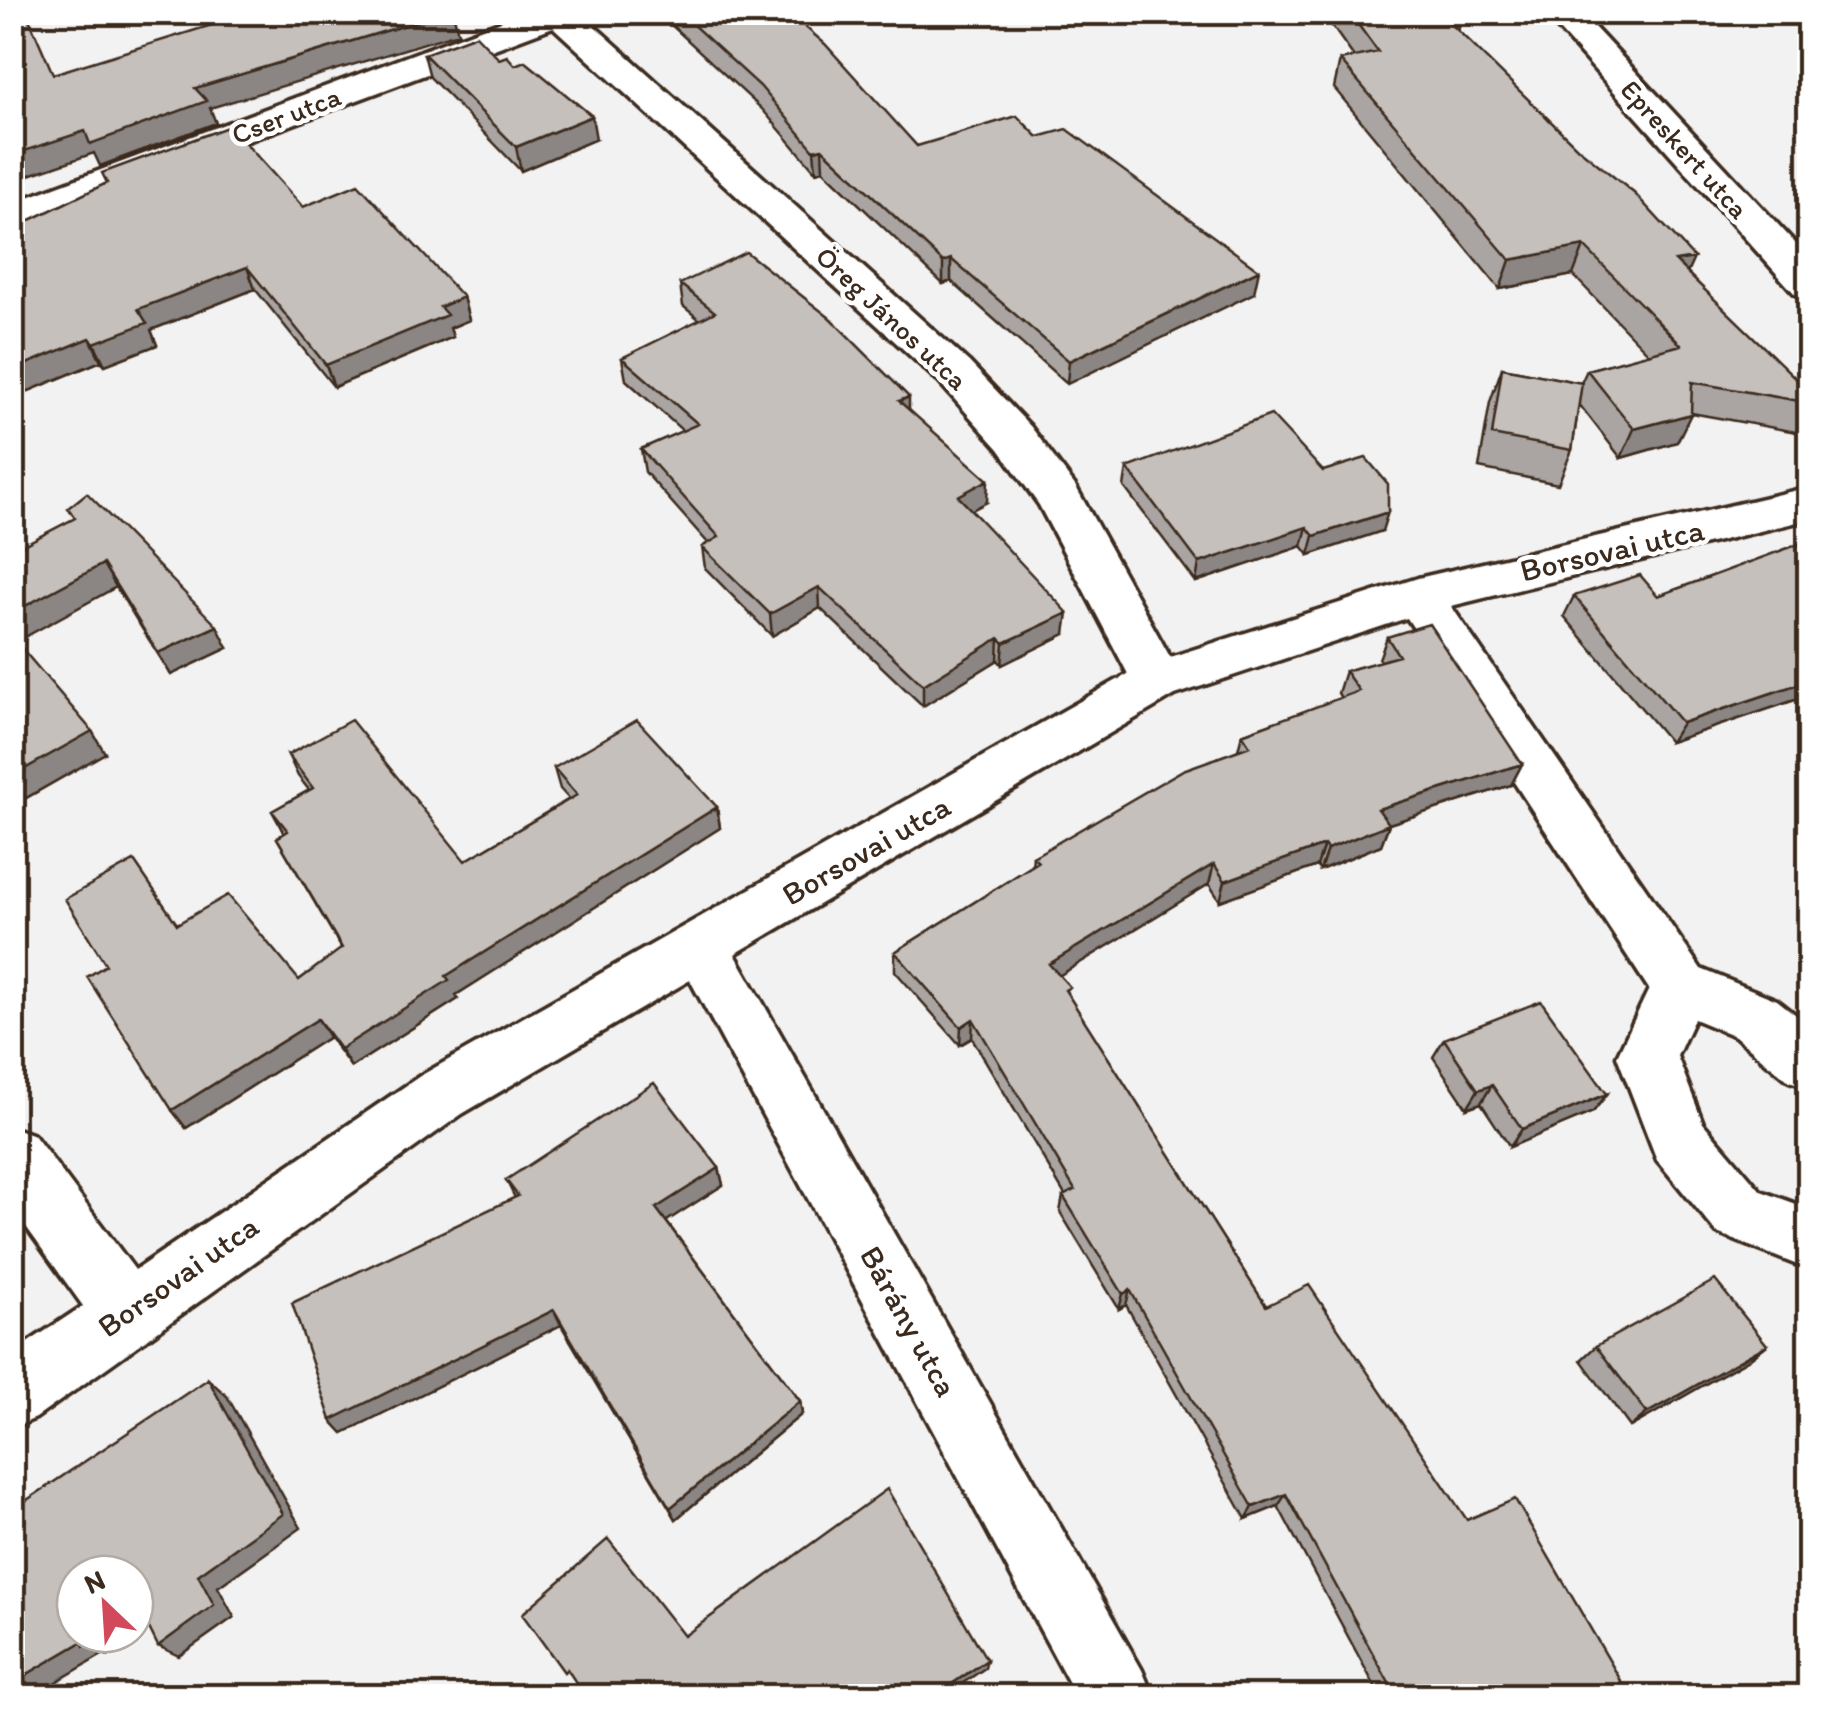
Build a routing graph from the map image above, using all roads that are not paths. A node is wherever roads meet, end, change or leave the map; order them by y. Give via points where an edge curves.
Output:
1 (1560, 12) edge
2 (559, 13) edge
3 (12, 217) edge
4 (1810, 285) edge
5 (1810, 503) edge
6 (1418, 596) junction
7 (1157, 680) junction
8 (701, 946) junction
9 (1680, 987) junction
10 (1810, 1062) edge
11 (12, 1155) edge
12 (1810, 1240) edge
13 (126, 1311) junction
14 (12, 1394) edge
15 (1116, 1696) edge

1 - 4 street, Epreskert utca
2 - 3 street, Cser utca
2 - 7 street, Öreg János utca via 954,372 1015,438 1058,498
5 - 6 street, Borsovai utca
6 - 7 street, Borsovai utca
6 - 9 street
7 - 8 street, Borsovai utca
8 - 13 street, Borsovai utca via 441,1095
8 - 15 street, Bárány utca
9 - 10 street via 1756,1018
9 - 12 street via 1647,1056 1679,1140 1739,1212
11 - 13 street
13 - 14 street, Borsovai utca

